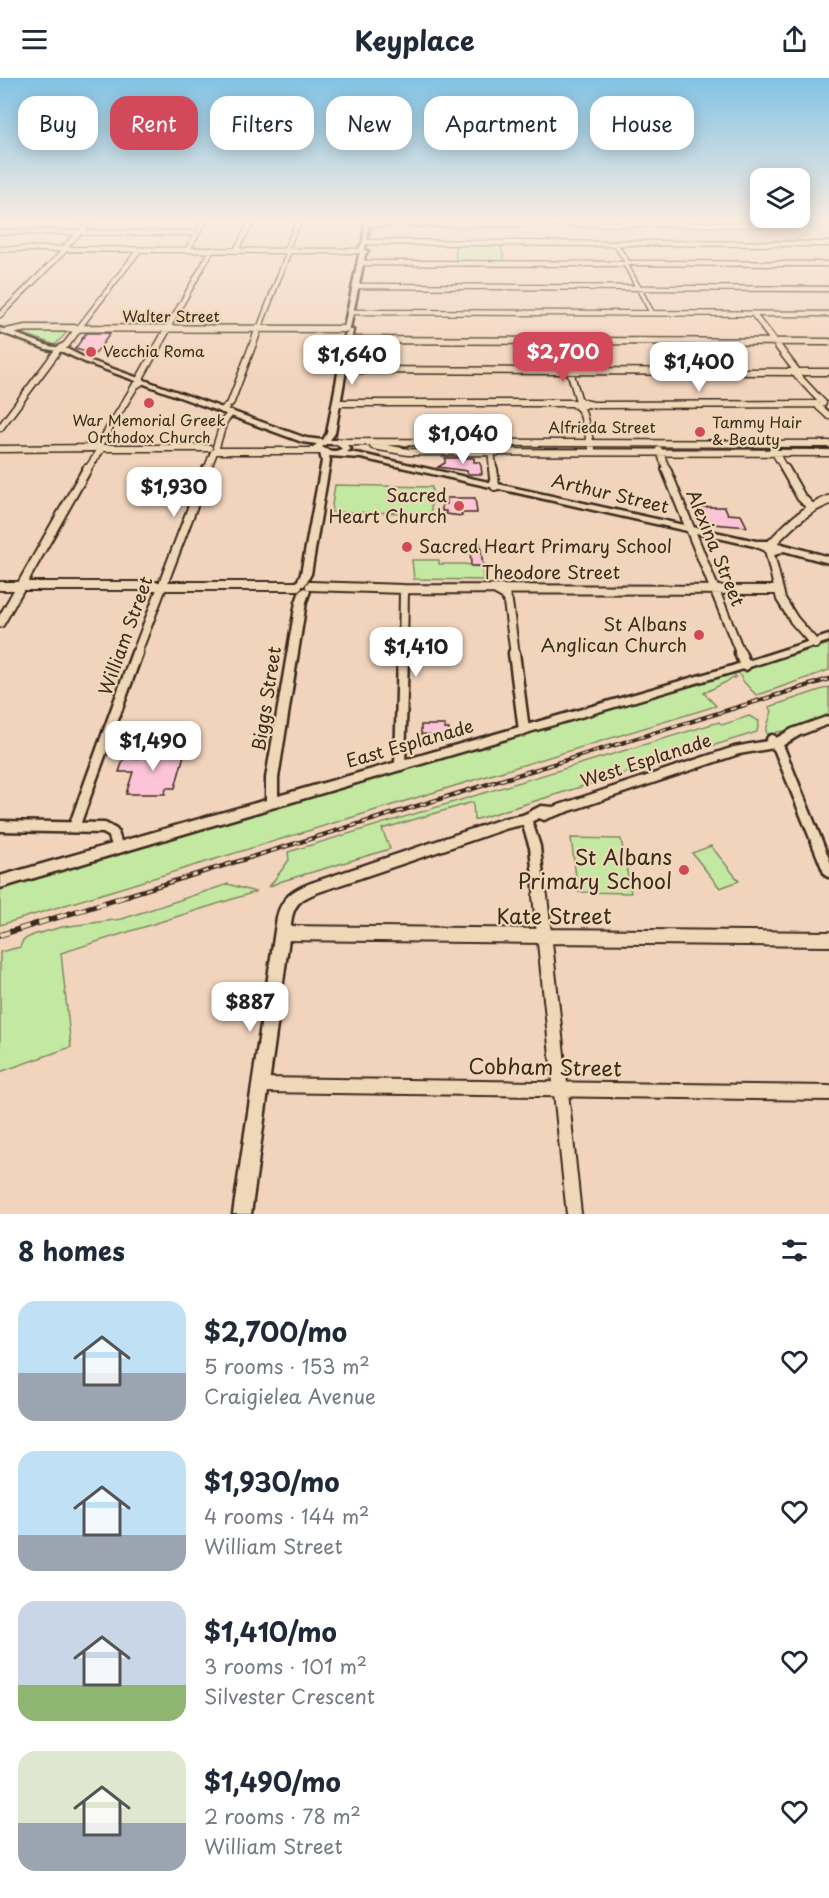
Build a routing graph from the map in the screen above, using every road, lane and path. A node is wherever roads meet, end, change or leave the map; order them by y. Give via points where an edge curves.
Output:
1 (40, 274) edge
2 (120, 274) edge
3 (199, 274) edge
4 (279, 274) edge
5 (358, 274) edge
6 (632, 274) edge
7 (356, 286) junction
8 (639, 287) junction
9 (829, 289) edge
10 (351, 312) junction
11 (652, 313) junction
12 (753, 314) junction
13 (829, 314) edge
14 (0, 315) edge
15 (78, 328) junction
16 (168, 329) junction
17 (258, 329) junction
18 (3, 331) edge
19 (348, 331) junction
20 (561, 341) junction
21 (774, 342) junction
22 (829, 342) edge
23 (59, 351) junction
24 (342, 370) junction
25 (570, 371) junction
26 (795, 372) junction
27 (829, 372) edge
28 (140, 380) junction
29 (336, 404) junction
30 (580, 405) junction
31 (822, 405) edge
32 (223, 410) junction
33 (231, 413) junction
34 (829, 415) edge
35 (0, 428) edge
36 (331, 433) junction
37 (490, 442) junction
38 (591, 442) junction
39 (656, 443) junction
40 (770, 443) junction
41 (829, 444) edge
42 (342, 445) junction
43 (1, 448) edge
44 (99, 449) junction
45 (213, 449) junction
46 (322, 449) junction
47 (491, 452) junction
48 (594, 453) junction
49 (660, 453) junction
50 (776, 453) junction
51 (829, 453) edge
52 (337, 454) junction
53 (361, 456) junction
54 (495, 486) junction
55 (829, 500) edge
56 (811, 507) junction
57 (691, 529) junction
58 (775, 548) junction
59 (829, 560) edge
60 (0, 586) edge
61 (21, 586) junction
62 (161, 587) junction
63 (304, 588) junction
64 (404, 589) junction
65 (496, 590) junction
66 (519, 590) junction
67 (716, 590) junction
68 (777, 590) junction
69 (508, 602) junction
70 (0, 623) edge
71 (829, 638) edge
72 (815, 644) junction
73 (745, 665) junction
74 (829, 720) edge
75 (524, 730) junction
76 (774, 742) junction
77 (400, 765) junction
78 (272, 803) junction
79 (527, 821) junction
80 (0, 826) edge
81 (74, 827) junction
82 (118, 848) junction
83 (829, 872) edge
84 (0, 882) edge
85 (282, 933) junction
86 (544, 936) junction
87 (828, 939) edge
88 (260, 1085) junction
89 (561, 1090) junction
90 (829, 1093) edge
91 (242, 1214) edge
92 (574, 1214) edge

1 - 14 street
2 - 15 street
3 - 16 street
4 - 17 street
5 - 7 street, Biggs Street
6 - 8 street
7 - 8 street
7 - 10 street, Biggs Street
8 - 9 street
8 - 11 street
10 - 11 street
10 - 19 street, Biggs Street
11 - 12 street
12 - 13 street
12 - 21 street
15 - 16 street, Walter Street
15 - 18 street, Walter Street
15 - 23 street
16 - 17 street, Walter Street
16 - 28 street
17 - 19 street, Walter Street
17 - 32 street via 231,402
18 - 23 street
19 - 20 street, Walter Street
19 - 24 street, Biggs Street
20 - 21 street, Walter Street
20 - 25 street
21 - 22 street, Walter Street
21 - 26 street
23 - 28 street
23 - 35 street
24 - 25 street
24 - 29 street, Biggs Street
25 - 26 street
25 - 30 street
26 - 27 street
26 - 31 street
28 - 32 street
28 - 44 street
29 - 30 street
29 - 36 street, Biggs Street
30 - 31 street
30 - 38 street
31 - 34 street
32 - 33 street
33 - 45 street, William Street
33 - 46 street
36 - 42 street
36 - 46 street, Biggs Street
37 - 38 street, Alfrieda Street
37 - 42 street, Alfrieda Street
37 - 47 street
38 - 39 street, Alfrieda Street
38 - 48 street
39 - 40 street, Alfrieda Street
39 - 49 street, Alexina Street
40 - 41 street, Alfrieda Street
40 - 50 street
42 - 46 street
42 - 47 street, Alfrieda Street via 362,444 400,452
42 - 52 street
42 - 53 street, Arthur Street
43 - 44 street
44 - 45 street
44 - 61 street
45 - 46 street
45 - 62 street, William Street
46 - 52 street
46 - 63 street, Biggs Street
47 - 48 street, Alfrieda Street
47 - 54 street
48 - 49 street, Alfrieda Street
49 - 50 street, Alfrieda Street
49 - 57 street, Alexina Street
50 - 51 street, Alfrieda Street
50 - 56 street
52 - 53 street, Arthur Street
53 - 54 street, Arthur Street
54 - 57 street, Arthur Street
55 - 56 street
56 - 58 street via 795,519
57 - 58 street, Arthur Street
57 - 67 street, Alexina Street
58 - 59 street
58 - 68 street
60 - 61 street, Theodore Street
61 - 62 street, Theodore Street
61 - 70 street
62 - 63 street, Theodore Street
62 - 81 street, William Street
63 - 64 street, Theodore Street
63 - 78 street, Biggs Street via 272,778
64 - 65 street, Theodore Street
64 - 77 street
65 - 66 street, Theodore Street
65 - 69 street
66 - 67 street, Theodore Street
66 - 69 street
67 - 68 street, Theodore Street
67 - 73 street, Alexina Street
68 - 72 street
69 - 75 street
71 - 72 street, East Esplanade
72 - 73 street, East Esplanade
73 - 75 street, East Esplanade
74 - 76 street, West Esplanade
75 - 77 street, East Esplanade
76 - 79 street, West Esplanade
76 - 83 street
77 - 78 street, East Esplanade
78 - 82 street, East Esplanade
79 - 85 street, West Esplanade via 298,893 289,901
79 - 86 street via 535,847
80 - 81 street
81 - 82 street via 108,830
82 - 84 street, East Esplanade
85 - 86 street, Kate Street
85 - 88 street, West Esplanade
86 - 87 street, Kate Street
86 - 89 street
88 - 89 street, Cobham Street
88 - 91 street, West Esplanade
89 - 90 street, Cobham Street
89 - 92 street

